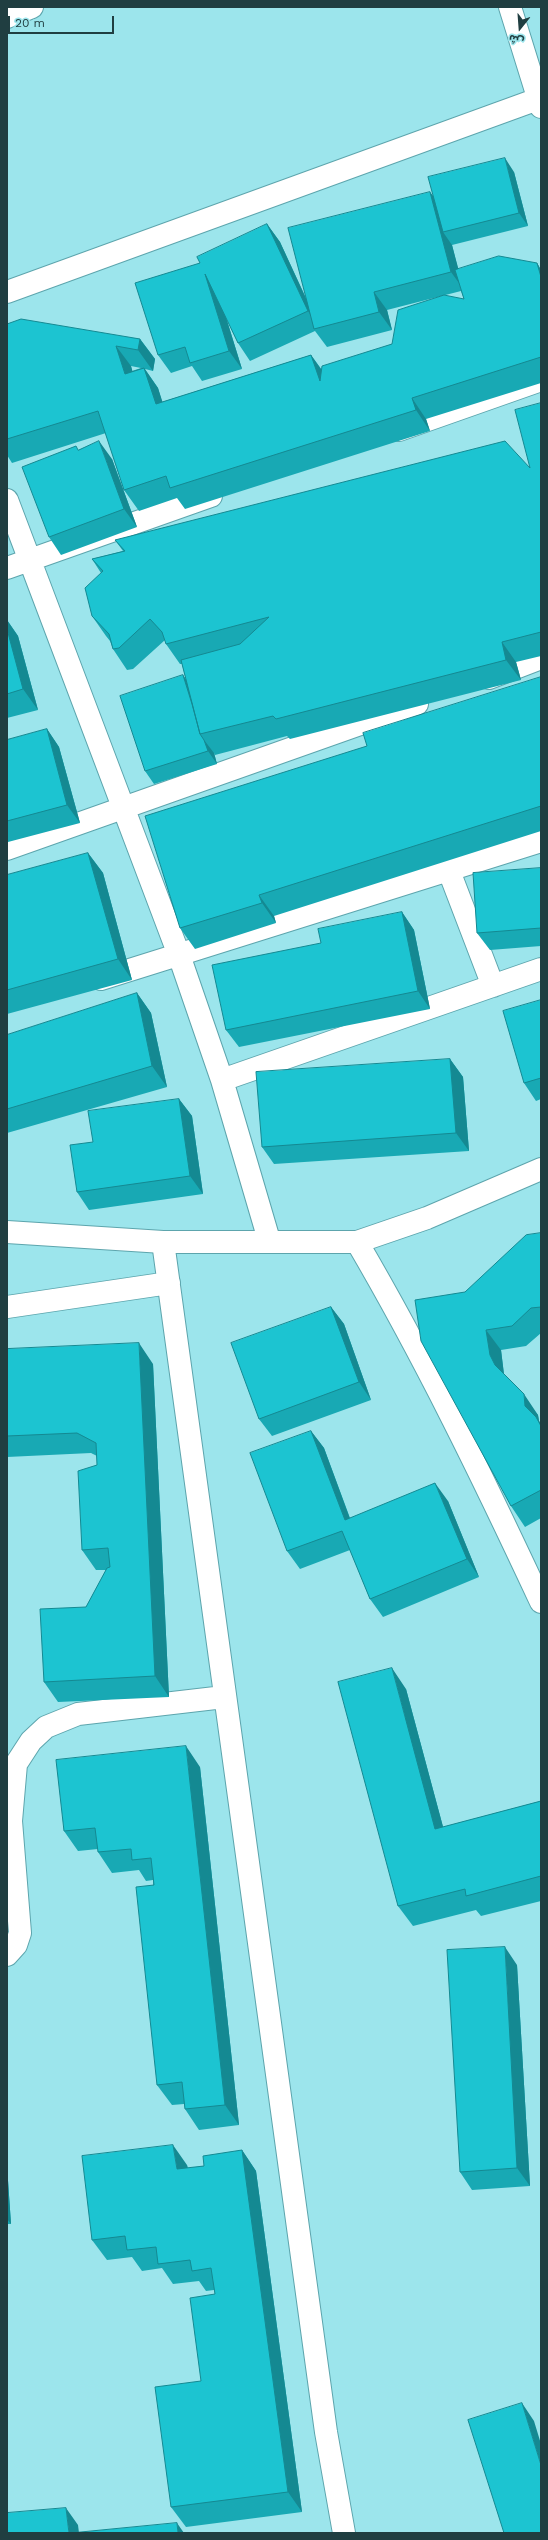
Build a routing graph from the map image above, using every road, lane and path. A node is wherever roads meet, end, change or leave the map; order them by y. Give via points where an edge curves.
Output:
1 (32, 7) edge
2 (510, 7) edge
3 (7, 17) edge
4 (539, 103) edge
5 (7, 292) edge
6 (541, 380) edge
7 (383, 436) edge
8 (232, 488) edge
9 (7, 500) edge
10 (29, 560) junction
11 (7, 568) edge
12 (541, 658) edge
13 (468, 686) edge
14 (438, 696) edge
15 (124, 808) junction
16 (541, 841) edge
17 (7, 849) edge
18 (449, 871) junction
19 (179, 955) junction
20 (541, 969) edge
21 (82, 986) edge
22 (493, 986) junction
23 (222, 1080) junction
24 (541, 1169) edge
25 (7, 1232) edge
26 (269, 1240) junction
27 (163, 1242) junction
28 (357, 1242) junction
29 (168, 1283) junction
30 (7, 1307) edge
31 (541, 1602) edge
32 (224, 1697) junction
33 (7, 1955) edge
34 (344, 2533) edge

1 - 3 street
2 - 4 street
4 - 5 street
6 - 7 street
8 - 10 street
9 - 10 street
10 - 11 street
10 - 15 street
12 - 13 street
14 - 15 street
15 - 17 street
15 - 19 street
16 - 18 street
18 - 19 street
18 - 22 street
19 - 21 street
19 - 23 street
20 - 22 street
22 - 23 street
23 - 26 street
24 - 28 street via 427,1218
25 - 27 street
26 - 27 street
26 - 28 street
27 - 29 street
28 - 31 street via 404,1323
29 - 30 street
29 - 32 street
32 - 33 street via 78,1714 46,1727 31,1742 16,1764 11,1821 20,1933 16,1945
32 - 34 street via 326,2432

